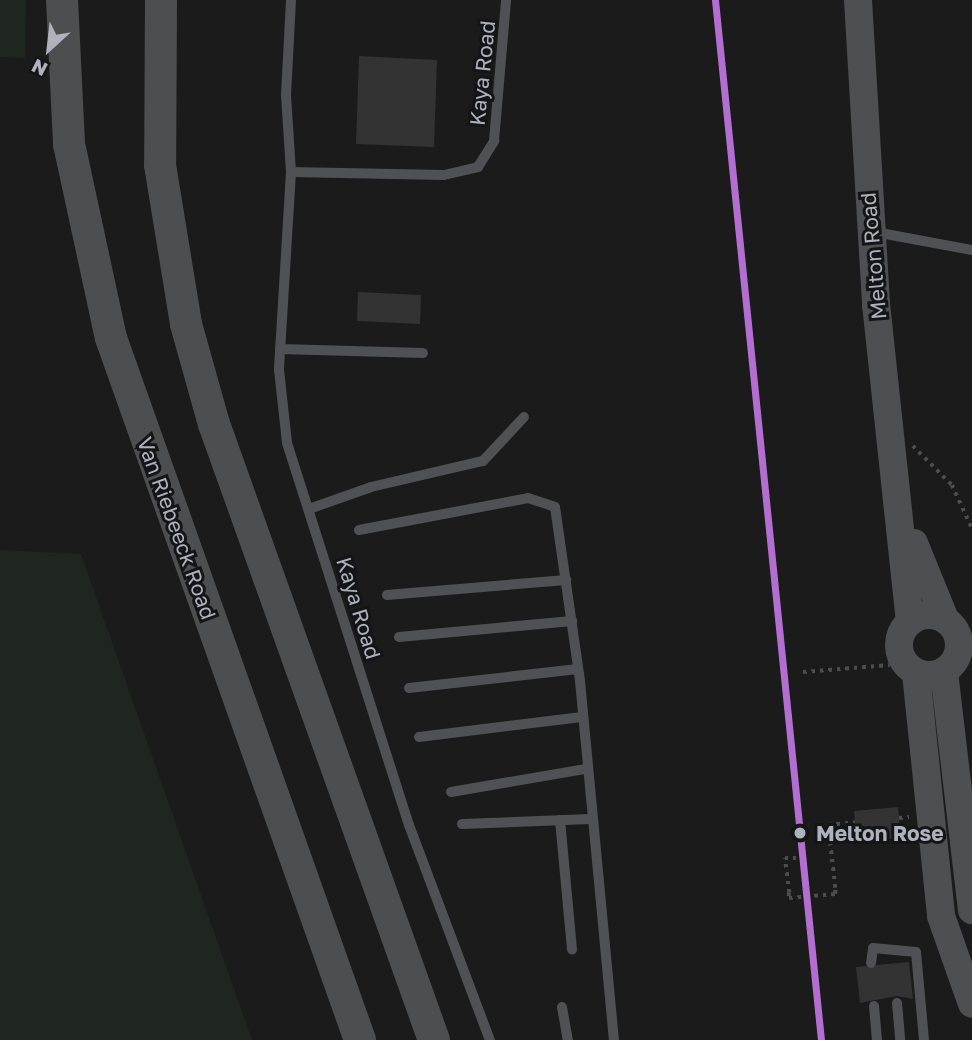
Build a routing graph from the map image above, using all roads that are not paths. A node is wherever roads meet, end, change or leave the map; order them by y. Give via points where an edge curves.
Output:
1 (62, 0) edge
2 (161, 0) edge
3 (291, 0) edge
4 (506, 0) edge
5 (858, 0) edge
6 (291, 172) junction
7 (871, 232) junction
8 (972, 250) edge
9 (280, 349) junction
10 (423, 353) dead end
11 (524, 417) dead end
12 (309, 509) junction
13 (901, 511) junction
14 (359, 530) dead end
15 (566, 580) junction
16 (387, 595) dead end
17 (945, 619) junction
18 (572, 621) junction
19 (910, 621) junction
20 (399, 637) dead end
21 (578, 669) junction
22 (917, 670) junction
23 (409, 688) dead end
24 (582, 717) junction
25 (419, 737) dead end
26 (586, 769) junction
27 (451, 792) dead end
28 (590, 819) junction
29 (560, 820) junction
30 (462, 824) dead end
31 (972, 910) edge
32 (892, 948) junction
33 (572, 949) dead end
34 (893, 961) dead end
35 (871, 963) dead end
36 (897, 1003) dead end
37 (972, 1004) edge
38 (874, 1006) dead end
39 (562, 1007) dead end
40 (360, 1040) edge
41 (435, 1040) edge
42 (490, 1040) edge
43 (568, 1040) edge
44 (614, 1040) edge
45 (877, 1040) edge
46 (900, 1040) edge
47 (924, 1040) edge

1 - 40 main road, Van Riebeeck Road via 69,144 111,338
2 - 41 main road via 160,166 186,324 214,424
3 - 6 lane, Kaya Road via 286,69
4 - 6 lane, Kaya Road via 494,141 478,167 444,175
5 - 7 street, Melton Road
6 - 9 lane, Kaya Road
7 - 8 lane
7 - 13 street, Melton Road
9 - 10 lane
9 - 12 lane, Kaya Road via 287,443
11 - 12 lane via 483,461 371,487
12 - 42 lane, Kaya Road via 409,825
13 - 17 street, Melton Road
13 - 19 street, Melton Road
14 - 15 lane via 543,500 555,507
15 - 16 lane
15 - 18 lane
17 - 19 street via 927,615
17 - 22 street via 960,646
18 - 20 lane
18 - 21 lane
19 - 22 street via 899,647
21 - 23 lane
21 - 24 lane
22 - 31 street
22 - 37 street via 941,916
24 - 25 lane
24 - 26 lane
26 - 27 lane
26 - 28 lane
28 - 29 lane
28 - 44 lane
29 - 30 lane
29 - 33 lane
32 - 34 lane
32 - 35 lane via 873,948
32 - 47 lane via 912,948 919,957
36 - 46 lane
38 - 45 lane
39 - 43 lane

